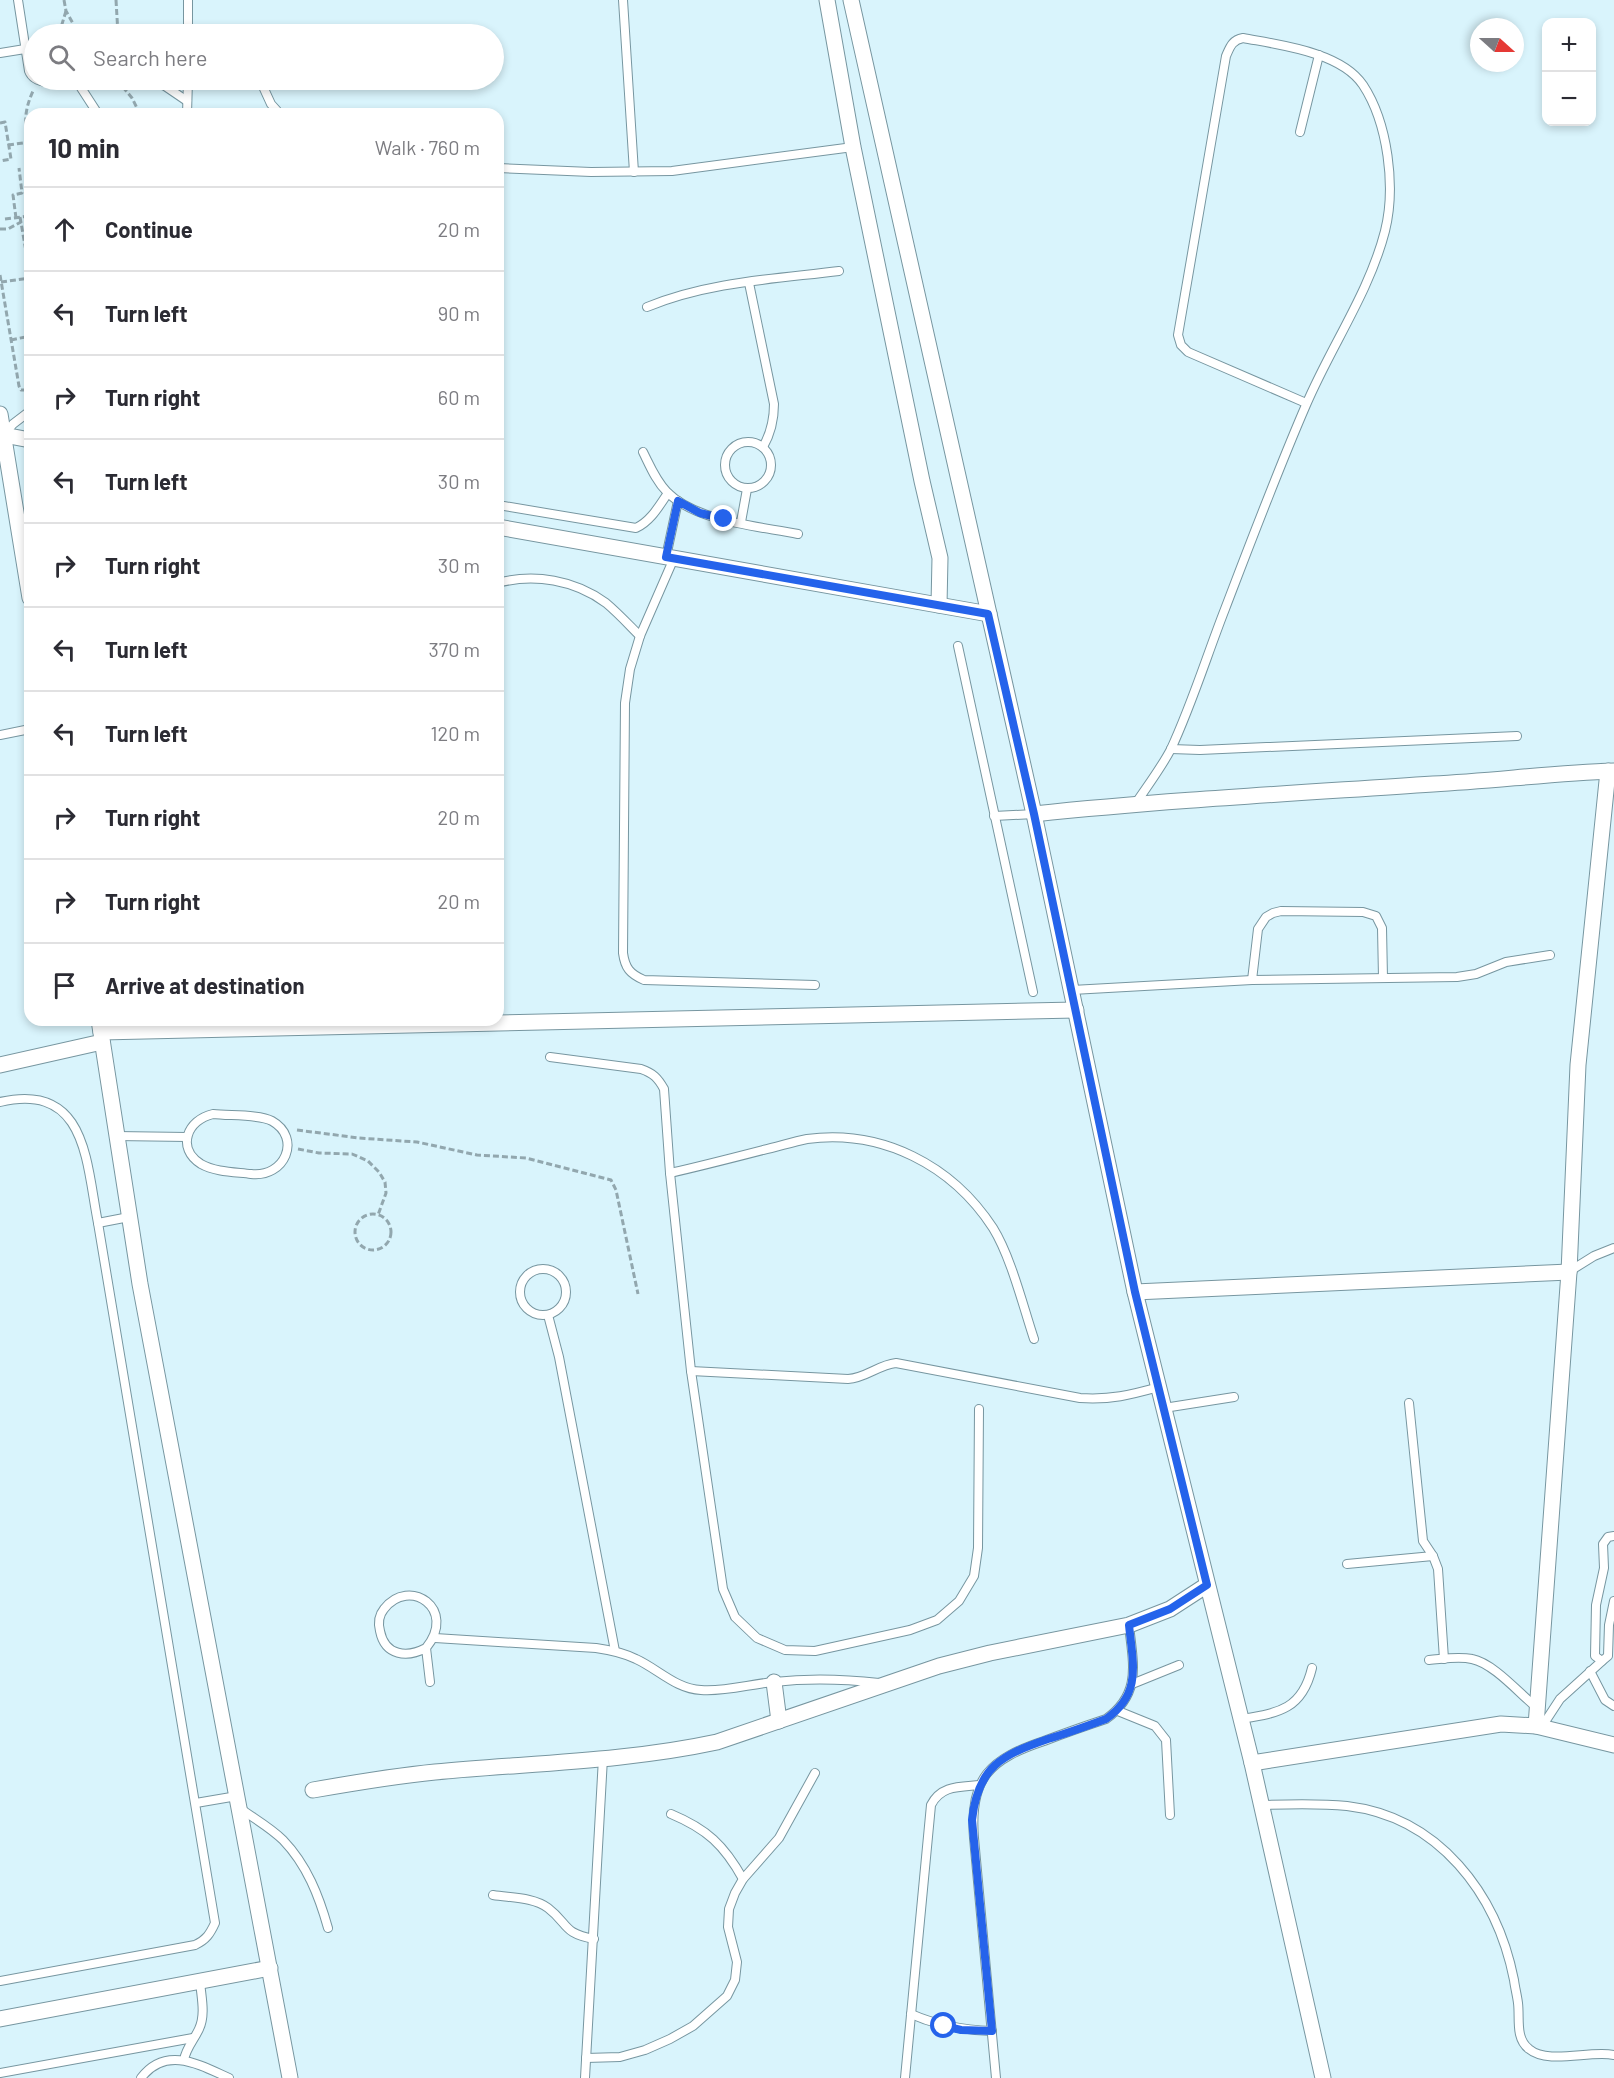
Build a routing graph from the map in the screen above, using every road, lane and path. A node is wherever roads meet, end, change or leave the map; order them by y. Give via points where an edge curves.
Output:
1 (18, 0) edge
2 (64, 0) edge
3 (116, 0) edge
4 (189, 0) edge
5 (623, 0) edge
6 (827, 0) edge
7 (851, 0) edge
8 (66, 11) junction
9 (62, 24) edge
10 (73, 24) edge
11 (117, 24) edge
12 (188, 24) edge
13 (24, 37) edge
14 (24, 49) edge
15 (0, 53) edge
16 (1319, 55) junction
17 (35, 90) edge
18 (85, 90) edge
19 (125, 90) edge
20 (171, 90) edge
21 (188, 90) edge
22 (265, 90) edge
23 (187, 101) junction
24 (26, 108) edge
25 (95, 108) edge
26 (137, 108) edge
27 (187, 108) edge
28 (275, 108) edge
29 (0, 123) edge
30 (1300, 132) dead end
31 (24, 141) edge
32 (8, 145) junction
33 (853, 147) junction
34 (0, 161) edge
35 (19, 168) dead end
36 (504, 168) edge
37 (634, 172) junction
38 (15, 218) junction
39 (5, 219) dead end
40 (24, 219) edge
41 (21, 220) junction
42 (0, 229) edge
43 (24, 239) edge
44 (839, 271) dead end
45 (0, 275) edge
46 (24, 277) edge
47 (1, 282) edge
48 (749, 283) junction
49 (646, 307) dead end
50 (24, 337) edge
51 (11, 340) junction
52 (24, 390) edge
53 (1306, 403) junction
54 (24, 416) edge
55 (2, 426) edge
56 (24, 437) edge
57 (763, 447) junction
58 (643, 452) dead end
59 (747, 489) junction
60 (668, 493) junction
61 (678, 501) junction
62 (504, 506) edge
63 (741, 522) junction
64 (504, 528) edge
65 (798, 534) dead end
66 (670, 557) junction
67 (24, 561) edge
68 (504, 582) edge
69 (939, 605) junction
70 (988, 614) junction
71 (640, 636) junction
72 (958, 646) dead end
73 (24, 730) edge
74 (0, 735) edge
75 (1517, 736) dead end
76 (1171, 749) junction
77 (1611, 771) edge
78 (1136, 803) junction
79 (1034, 814) junction
80 (994, 816) junction
81 (1550, 955) dead end
82 (1383, 978) junction
83 (1252, 980) junction
84 (815, 985) dead end
85 (1072, 990) junction
86 (1033, 992) dead end
87 (1076, 1010) junction
88 (504, 1022) edge
89 (333, 1026) edge
90 (101, 1031) edge
91 (550, 1057) dead end
92 (0, 1065) edge
93 (0, 1102) edge
94 (280, 1128) junction
95 (116, 1136) junction
96 (187, 1137) junction
97 (287, 1147) junction
98 (670, 1173) junction
99 (378, 1215) junction
100 (129, 1217) junction
101 (98, 1223) junction
102 (1614, 1248) edge
103 (1569, 1272) junction
104 (1135, 1292) junction
105 (638, 1294) dead end
106 (548, 1315) junction
107 (1034, 1339) dead end
108 (692, 1371) junction
109 (1159, 1387) junction
110 (1234, 1397) dead end
111 (1409, 1402) dead end
112 (979, 1408) dead end
113 (1164, 1408) junction
114 (1614, 1535) edge
115 (1433, 1556) junction
116 (1347, 1564) dead end
117 (1207, 1585) junction
118 (1614, 1601) edge
119 (1129, 1625) junction
120 (435, 1638) junction
121 (426, 1648) junction
122 (615, 1651) junction
123 (1444, 1659) junction
124 (1429, 1660) dead end
125 (1602, 1661) junction
126 (1179, 1665) dead end
127 (1312, 1668) dead end
128 (1590, 1671) junction
129 (430, 1682) dead end
130 (774, 1682) junction
131 (890, 1684) junction
132 (1132, 1684) junction
133 (1614, 1706) edge
134 (1537, 1708) junction
135 (1118, 1711) junction
136 (1241, 1719) junction
137 (779, 1721) junction
138 (1538, 1727) junction
139 (1614, 1745) edge
140 (603, 1758) junction
141 (1252, 1763) junction
142 (815, 1773) dead end
143 (980, 1785) junction
144 (313, 1790) dead end
145 (239, 1802) junction
146 (196, 1803) junction
147 (1261, 1805) junction
148 (671, 1814) dead end
149 (1170, 1815) dead end
150 (743, 1879) junction
151 (493, 1895) dead end
152 (328, 1929) dead end
153 (594, 1939) junction
154 (270, 1968) junction
155 (200, 1980) junction
156 (0, 1981) edge
157 (911, 2014) junction
158 (0, 2019) edge
159 (992, 2031) junction
160 (193, 2038) junction
161 (1614, 2055) edge
162 (586, 2058) junction
163 (184, 2060) junction
164 (0, 2073) edge
165 (141, 2078) edge
166 (229, 2078) edge
167 (290, 2078) edge
168 (585, 2078) edge
169 (905, 2078) edge
170 (996, 2078) edge
171 (1323, 2078) edge

1 - 13 lane
2 - 8 path
3 - 11 path
4 - 12 lane
5 - 37 lane
6 - 33 street
7 - 70 street
8 - 9 path
8 - 10 path
14 - 15 lane
16 - 30 lane
16 - 53 lane via 1344,66 1363,85 1382,132 1390,196 1386,229 1376,260
16 - 53 lane via 1243,38 1232,44 1226,56 1179,335 1188,352
17 - 24 path
18 - 25 lane
19 - 26 path
20 - 23 lane
21 - 23 lane
22 - 28 lane
23 - 27 lane
29 - 32 path via 5,122
31 - 32 path
32 - 34 path via 10,159
33 - 37 lane via 672,171
33 - 69 street via 936,535 940,558
35 - 38 path via 22,193 12,195
36 - 37 lane
38 - 39 path
38 - 41 path
40 - 41 path
41 - 42 path via 8,229
41 - 43 path
44 - 48 lane
45 - 47 path
46 - 47 path
47 - 51 path
48 - 49 lane via 700,289
48 - 57 lane via 774,404 772,426
50 - 51 path
51 - 52 path via 18,386
53 - 76 lane
54 - 55 lane
55 - 56 street
55 - 67 street
57 - 59 lane via 771,469 763,483
57 - 59 lane via 740,443 725,461 728,477
58 - 60 lane
59 - 63 lane
60 - 61 lane
60 - 62 lane via 650,518 636,528
61 - 63 lane via 700,513
61 - 66 lane
63 - 65 lane
64 - 66 street
66 - 69 street
66 - 71 lane
68 - 71 lane via 524,578 553,580 580,588 605,603
69 - 70 street
70 - 79 street
71 - 84 lane via 625,703 625,966 632,975 644,980
72 - 80 lane
73 - 74 lane
75 - 76 lane
76 - 78 lane
77 - 78 street
77 - 103 street via 1578,1065
78 - 79 street
79 - 80 lane
79 - 85 street
80 - 86 lane
81 - 82 lane via 1506,962 1467,976
82 - 83 lane
82 - 83 lane via 1382,928 1376,916 1363,912 1281,911 1266,917 1258,929
83 - 85 lane
85 - 87 street
87 - 88 street
87 - 104 street
89 - 90 street
90 - 92 street
90 - 95 street
91 - 98 lane via 642,1069 659,1079 664,1089
93 - 101 lane via 32,1098 54,1105 71,1120 82,1140
94 - 96 lane via 262,1118 213,1114 201,1117
94 - 97 lane
94 - 105 path via 526,1158 611,1180
95 - 96 lane
95 - 100 street
96 - 97 lane via 188,1148 203,1165 253,1174 276,1169
97 - 99 path via 352,1154 368,1161 385,1182 386,1193
98 - 107 lane via 833,1137 888,1145 930,1164 966,1192 994,1229
98 - 108 lane
99 - 99 path via 364,1216 356,1227 357,1241 368,1250 382,1248 390,1237 389,1223
100 - 101 lane
100 - 145 street
101 - 146 lane
102 - 103 lane
103 - 104 street
103 - 134 street
104 - 109 street
106 - 106 lane via 558,1310 567,1292 558,1273 538,1269 528,1273 519,1292 528,1310
106 - 122 lane
108 - 109 lane via 857,1378 884,1364 896,1363 1080,1398 1119,1398
108 - 112 lane via 723,1589 735,1617 757,1638 785,1650 815,1651 910,1630 937,1620 959,1601 974,1576 978,1548
109 - 113 street
110 - 113 lane
111 - 115 lane via 1423,1541
113 - 117 street
114 - 125 lane via 1604,1544 1595,1621 1595,1656
115 - 116 lane
115 - 123 lane via 1438,1569
117 - 119 street via 1170,1609
117 - 136 street
118 - 125 lane via 1608,1656
119 - 131 street via 990,1653
119 - 132 lane
120 - 121 lane
120 - 121 lane via 438,1625 427,1602 415,1596 390,1601 381,1612 381,1638 401,1654 414,1654
120 - 122 lane
121 - 129 lane
122 - 130 lane via 700,1690
123 - 124 lane
123 - 134 lane via 1484,1663
125 - 128 lane
126 - 132 lane
127 - 136 lane via 1308,1684 1290,1706 1274,1714
128 - 133 lane via 1605,1700
128 - 138 lane
130 - 131 lane via 824,1679
130 - 137 street
131 - 137 street
132 - 135 lane
134 - 138 street
135 - 143 lane via 1106,1719 1017,1750 995,1764
135 - 149 lane via 1155,1726 1166,1740
136 - 141 street
137 - 140 street via 717,1742
138 - 139 street
138 - 141 street via 1484,1726
140 - 144 street via 388,1777
140 - 153 lane
141 - 147 street
142 - 150 lane via 778,1838
143 - 157 lane via 942,1791 931,1805
143 - 159 lane via 972,1820
145 - 146 lane
145 - 152 lane via 283,1840 303,1866 319,1896
145 - 154 street
146 - 156 lane via 215,1923 204,1941
147 - 161 lane via 1348,1806 1402,1822 1427,1836 1468,1875 1492,1914 1509,1957 1523,2042 1541,2055
147 - 171 street
148 - 150 lane via 714,1839
150 - 162 lane via 729,1909 728,1927 737,1962 728,1996 693,2026 645,2050 620,2058
151 - 153 lane via 536,1902 548,1908 567,1929
153 - 162 lane
154 - 155 street
154 - 167 street
155 - 158 street
155 - 160 lane via 202,2020
157 - 159 lane via 961,2030
157 - 169 lane
159 - 170 lane
160 - 163 lane
160 - 164 lane
162 - 168 lane
163 - 165 lane via 156,2065
163 - 166 lane

